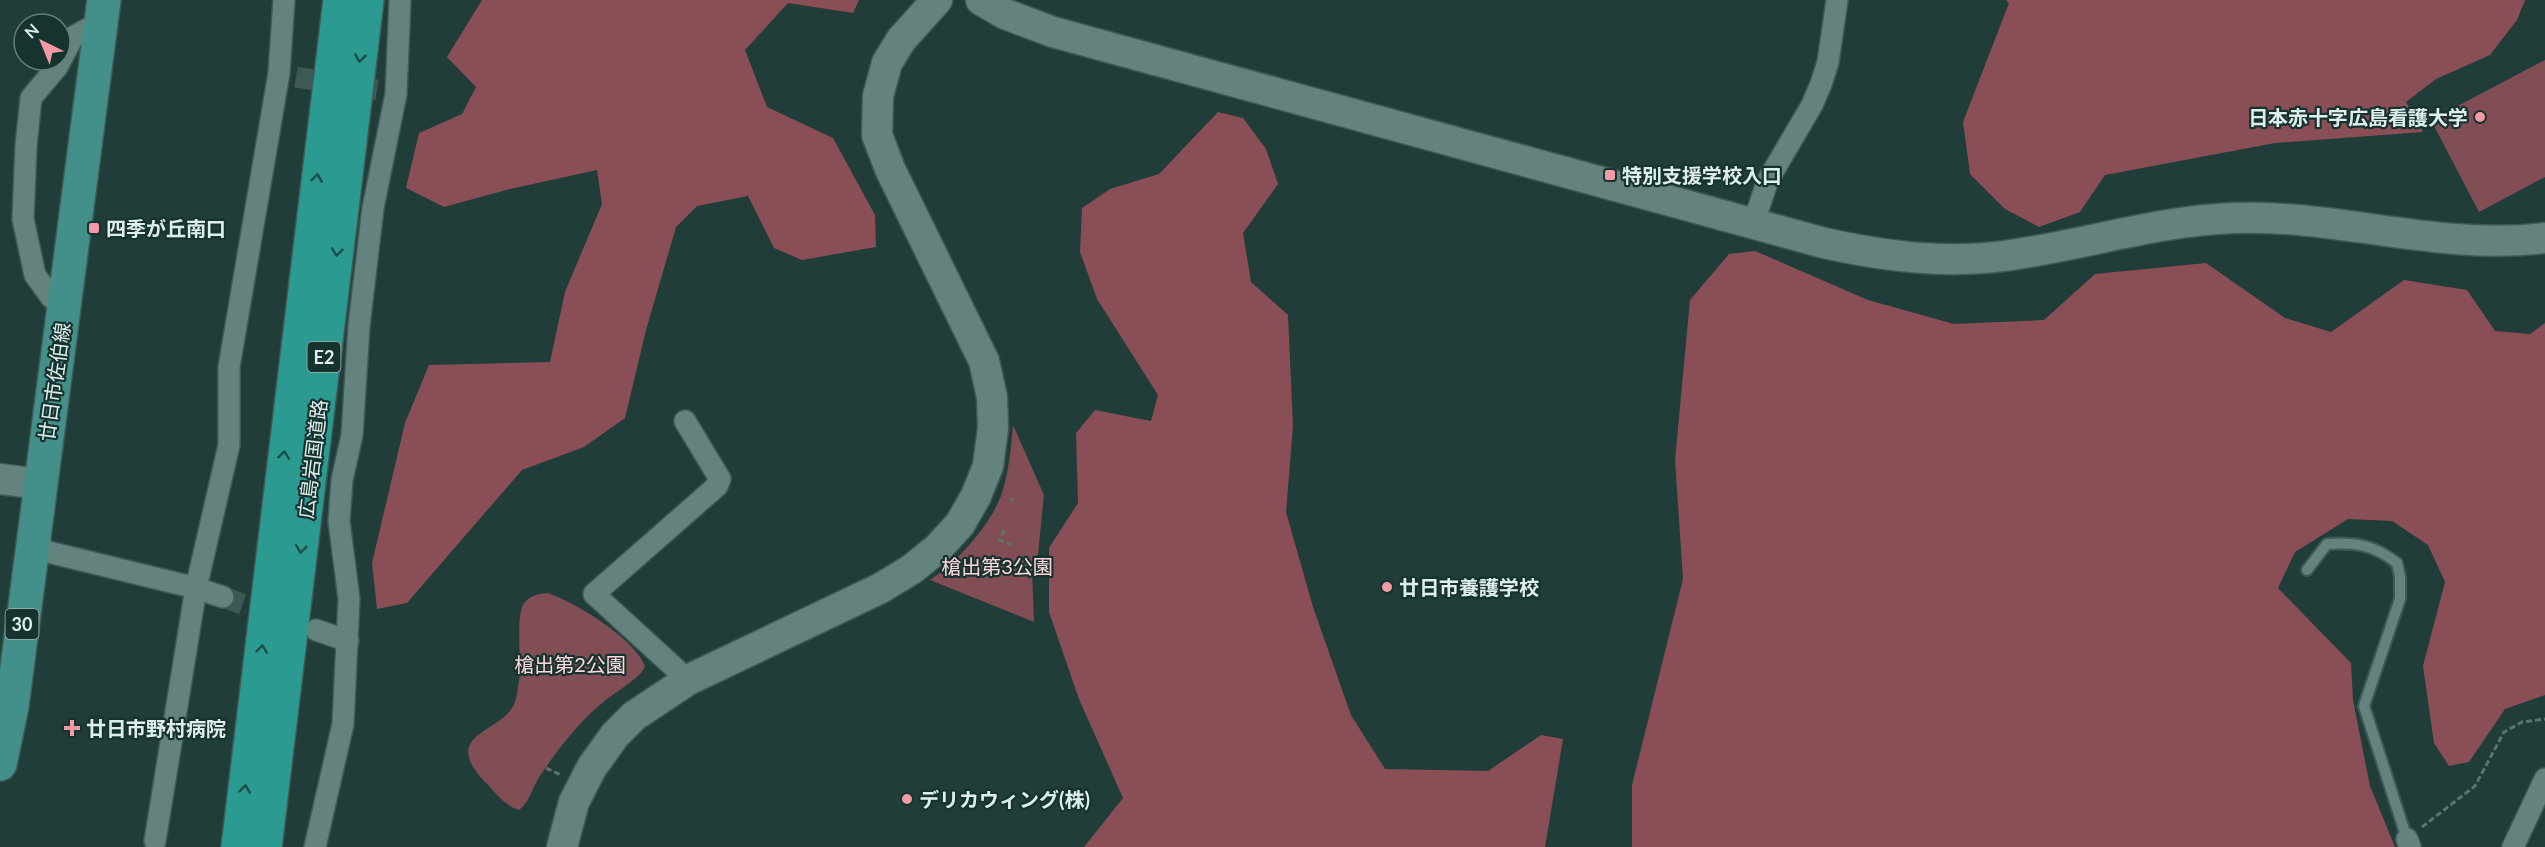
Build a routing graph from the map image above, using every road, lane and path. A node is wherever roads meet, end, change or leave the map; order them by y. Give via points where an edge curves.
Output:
1 (284, 0) edge
2 (339, 0) edge
3 (367, 0) edge
4 (400, 0) edge
5 (937, 0) edge
6 (981, 0) edge
7 (1838, 0) edge
8 (103, 10) edge
9 (1753, 224) junction
10 (2545, 238) edge
11 (64, 307) junction
12 (685, 422) dead end
13 (0, 478) edge
14 (40, 484) junction
15 (1004, 530) dead end
16 (1011, 545) dead end
17 (32, 548) junction
18 (2307, 570) dead end
19 (196, 588) junction
20 (223, 597) tunnel mouth
21 (316, 630) dead end
22 (348, 641) junction
23 (9, 657) edge
24 (688, 680) junction
25 (2545, 719) edge
26 (0, 764) edge
27 (546, 768) dead end
28 (566, 778) dead end
29 (2545, 779) edge
30 (155, 841) dead end
31 (2408, 843) edge
32 (238, 847) edge
33 (265, 847) edge
34 (315, 847) edge
35 (562, 847) edge
36 (2513, 847) edge

1 - 19 street via 288,75 229,367 229,445
32 -> 2 highway, 広島岩国道路 / E2
3 -> 33 highway, 広島岩国道路 / E2
4 - 22 street via 359,326 352,435 342,480 339,521 349,600
5 - 24 street via 901,40 888,63 878,96 877,135 984,361 993,418 988,466 960,524 912,569 881,588
6 - 9 street via 1005,14 1053,32
7 - 9 street via 1821,84 1768,180
8 - 11 main road, 廿日市佐伯線 / 30
8 - 11 street via 73,37 57,67 31,98 23,219 35,275
9 - 10 street via 1859,251 1931,259 2003,256 2169,225 2233,218 2307,222 2460,241
11 - 14 main road, 廿日市佐伯線 / 30
12 - 24 street via 720,479 717,486 594,594
13 - 14 street
14 - 17 main road, 廿日市佐伯線 / 30
15 - 16 path via 1000,540
17 - 19 street
17 - 23 main road, 廿日市佐伯線 / 30
18 - 31 lane via 2327,544 2351,542 2382,551 2397,562 2400,599 2364,706
19 - 20 street
19 - 30 street
21 - 22 street
22 - 34 street via 343,724
23 - 26 main road, 廿日市佐伯線 / 30 via 12,706
24 - 35 street via 634,716 615,735 574,802
25 - 31 path via 2522,722 2504,732 2475,786
27 - 28 path
29 - 36 street

